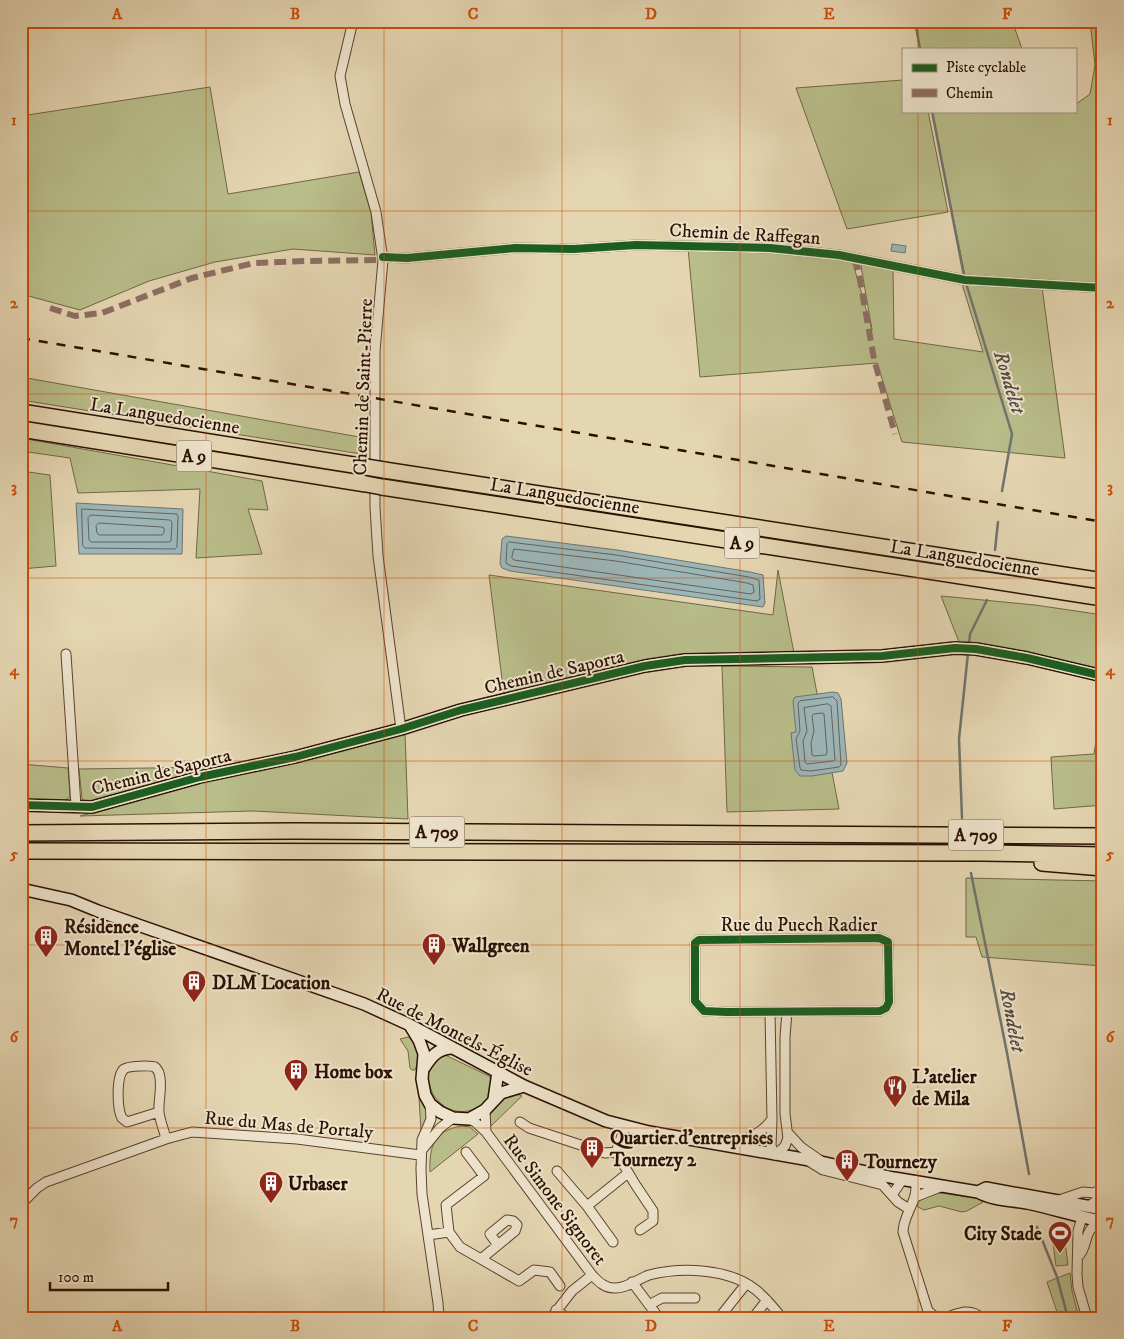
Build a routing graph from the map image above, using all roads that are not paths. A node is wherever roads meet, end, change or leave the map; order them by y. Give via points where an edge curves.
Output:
1 (353, 21) edge
2 (383, 257) junction
3 (1103, 288) edge
4 (21, 412) edge
5 (21, 428) edge
6 (1103, 581) edge
7 (1103, 598) edge
8 (66, 654) dead end
9 (1103, 676) edge
10 (400, 729) junction
11 (21, 804) edge
12 (76, 806) junction
13 (21, 833) edge
14 (1101, 836) edge
15 (21, 851) edge
16 (981, 853) junction
17 (1103, 855) edge
18 (1103, 868) edge
19 (21, 889) edge
20 (35, 895) junction
21 (21, 896) edge
22 (770, 1012) junction
23 (787, 1012) junction
24 (410, 1025) junction
25 (451, 1048) junction
26 (424, 1068) junction
27 (498, 1072) junction
28 (524, 1086) junction
29 (494, 1099) junction
30 (430, 1104) junction
31 (485, 1110) junction
32 (159, 1112) junction
33 (453, 1118) junction
34 (772, 1118) junction
35 (469, 1119) junction
36 (520, 1122) dead end
37 (625, 1127) junction
38 (486, 1132) junction
39 (788, 1133) junction
40 (166, 1139) junction
41 (729, 1146) junction
42 (421, 1152) junction
43 (466, 1152) dead end
44 (616, 1152) junction
45 (775, 1155) junction
46 (808, 1160) junction
47 (821, 1162) junction
48 (556, 1170) dead end
49 (628, 1173) junction
50 (872, 1173) junction
51 (909, 1180) junction
52 (883, 1185) junction
53 (945, 1186) junction
54 (1103, 1188) edge
55 (978, 1192) junction
56 (892, 1195) junction
57 (1103, 1196) edge
58 (915, 1197) junction
59 (1059, 1200) junction
60 (21, 1204) edge
61 (1028, 1204) junction
62 (587, 1206) junction
63 (1089, 1206) junction
64 (909, 1209) junction
65 (1103, 1209) edge
66 (1082, 1217) junction
67 (1102, 1218) edge
68 (640, 1230) dead end
69 (449, 1232) junction
70 (428, 1235) junction
71 (613, 1242) dead end
72 (498, 1245) dead end
73 (1078, 1257) junction
74 (480, 1259) junction
75 (592, 1275) junction
76 (632, 1282) junction
77 (746, 1284) junction
78 (560, 1286) dead end
79 (695, 1298) dead end
80 (767, 1300) junction
81 (438, 1303) junction
82 (649, 1305) junction
83 (554, 1314) edge
84 (926, 1314) edge
85 (439, 1318) edge
86 (445, 1318) edge
87 (567, 1318) edge
88 (659, 1318) edge
89 (719, 1318) edge
90 (753, 1318) edge
91 (782, 1318) edge
92 (937, 1318) edge
93 (944, 1318) edge
94 (981, 1318) edge
95 (1087, 1318) edge

1 - 2 street, Chemin de Saint-Pierre via 340,76 376,212
2 - 3 street, Chemin de Raffegan via 407,258 515,248 636,245 770,248 839,255 965,280
2 - 10 street, Chemin de Saint-Pierre via 375,352 375,507 378,556
4 - 6 highway, La Languedocienne / A 9, bridge
5 - 7 highway, La Languedocienne / A 9, bridge
8 - 12 street
9 - 10 street, Chemin de Saporta via 1027,658 954,648 882,656 685,660 645,666 470,707
10 - 12 street, Chemin de Saporta via 295,757 200,777 92,807
11 - 12 street, Chemin de Saporta
13 - 14 highway, A 709 via 296,831
15 - 16 highway, A 709
16 - 17 highway, A 709
16 - 18 highway via 1047,864
19 - 20 street, Rue de Montels-Église
20 - 21 street, Rue de Montels-Église
20 - 24 street, Rue de Montels-Église via 71,900 355,1001
22 - 23 street, Rue du Puech Radier
22 - 23 street, Rue du Puech Radier via 704,1011 699,1007 695,1001 695,943 699,940 870,938 888,942 889,1002 886,1008 876,1011
22 - 34 street
23 - 39 street via 785,1114
24 - 25 street, Rue de Montels-Église
24 - 26 street via 423,1047
25 - 26 street via 436,1053
25 - 27 street, Rue de Montels-Église
26 - 30 street via 422,1084
27 - 28 street, Rue de Montels-Église
27 - 29 street
28 - 29 street via 507,1090
28 - 37 street, Rue de Montels-Église
29 - 31 street
30 - 33 street
30 - 42 street via 431,1119 422,1140
31 - 35 street
31 - 38 street, Rue Simone Signoret
32 - 32 street via 127,1122 122,1118 118,1096 120,1075 124,1070 148,1066 159,1072
32 - 40 street
33 - 35 street
33 - 42 street via 440,1128
34 - 41 street via 768,1126 756,1134
34 - 45 street via 771,1146
35 - 38 street, Rue Simone Signoret
36 - 44 street via 529,1128 605,1153
37 - 41 street, Rue de Montels-Église
37 - 44 street
38 - 75 street, Rue Simone Signoret
39 - 45 street via 785,1146
39 - 47 street
40 - 42 street, Rue du Mas de Portaly via 192,1132
40 - 60 street, Rue du Mas de Portaly via 46,1182
41 - 45 street, Rue de Montels-Église
42 - 70 street via 422,1194
43 - 69 street via 484,1176 446,1205
44 - 49 street
45 - 46 street, Rue de Montels-Église
46 - 47 street, Rue de Montels-Église
46 - 52 street, Rue de Montels-Église via 823,1170
47 - 50 street, Rue de Montels-Église
48 - 62 street
49 - 62 street
49 - 68 street via 653,1211 653,1221
50 - 51 street, Rue de Montels-Église
50 - 52 street
51 - 53 street, Rue de Montels-Église
51 - 56 street
51 - 58 street
52 - 56 street
53 - 55 street, Rue de Montels-Église
53 - 58 street
54 - 59 street
55 - 59 street, Rue de Montels-Église via 986,1188
55 - 61 street, Rue de Montels-Église
56 - 64 street
57 - 63 street
58 - 64 street
59 - 63 street, Rue de Montels-Église
61 - 63 street via 1041,1203 1080,1212
61 - 66 street, Rue de Montels-Église
62 - 71 street
63 - 65 street, Rue de Montels-Église
64 - 84 street via 903,1232
66 - 67 street
66 - 73 street via 1076,1250
67 - 73 street via 1090,1228
69 - 70 street
69 - 74 street via 460,1247
70 - 81 street
72 - 74 street
73 - 95 street via 1078,1287
74 - 78 street via 519,1281 534,1270 550,1272
75 - 76 street, Rue Simone Signoret via 612,1288
75 - 83 street via 572,1291
76 - 77 street via 664,1272 691,1270 716,1273
76 - 82 street
77 - 80 street
77 - 89 street
79 - 82 street via 662,1298
80 - 90 street
80 - 91 street
81 - 85 street
81 - 86 street
82 - 88 street
83 - 87 street
84 - 92 street
93 - 94 street via 968,1311

